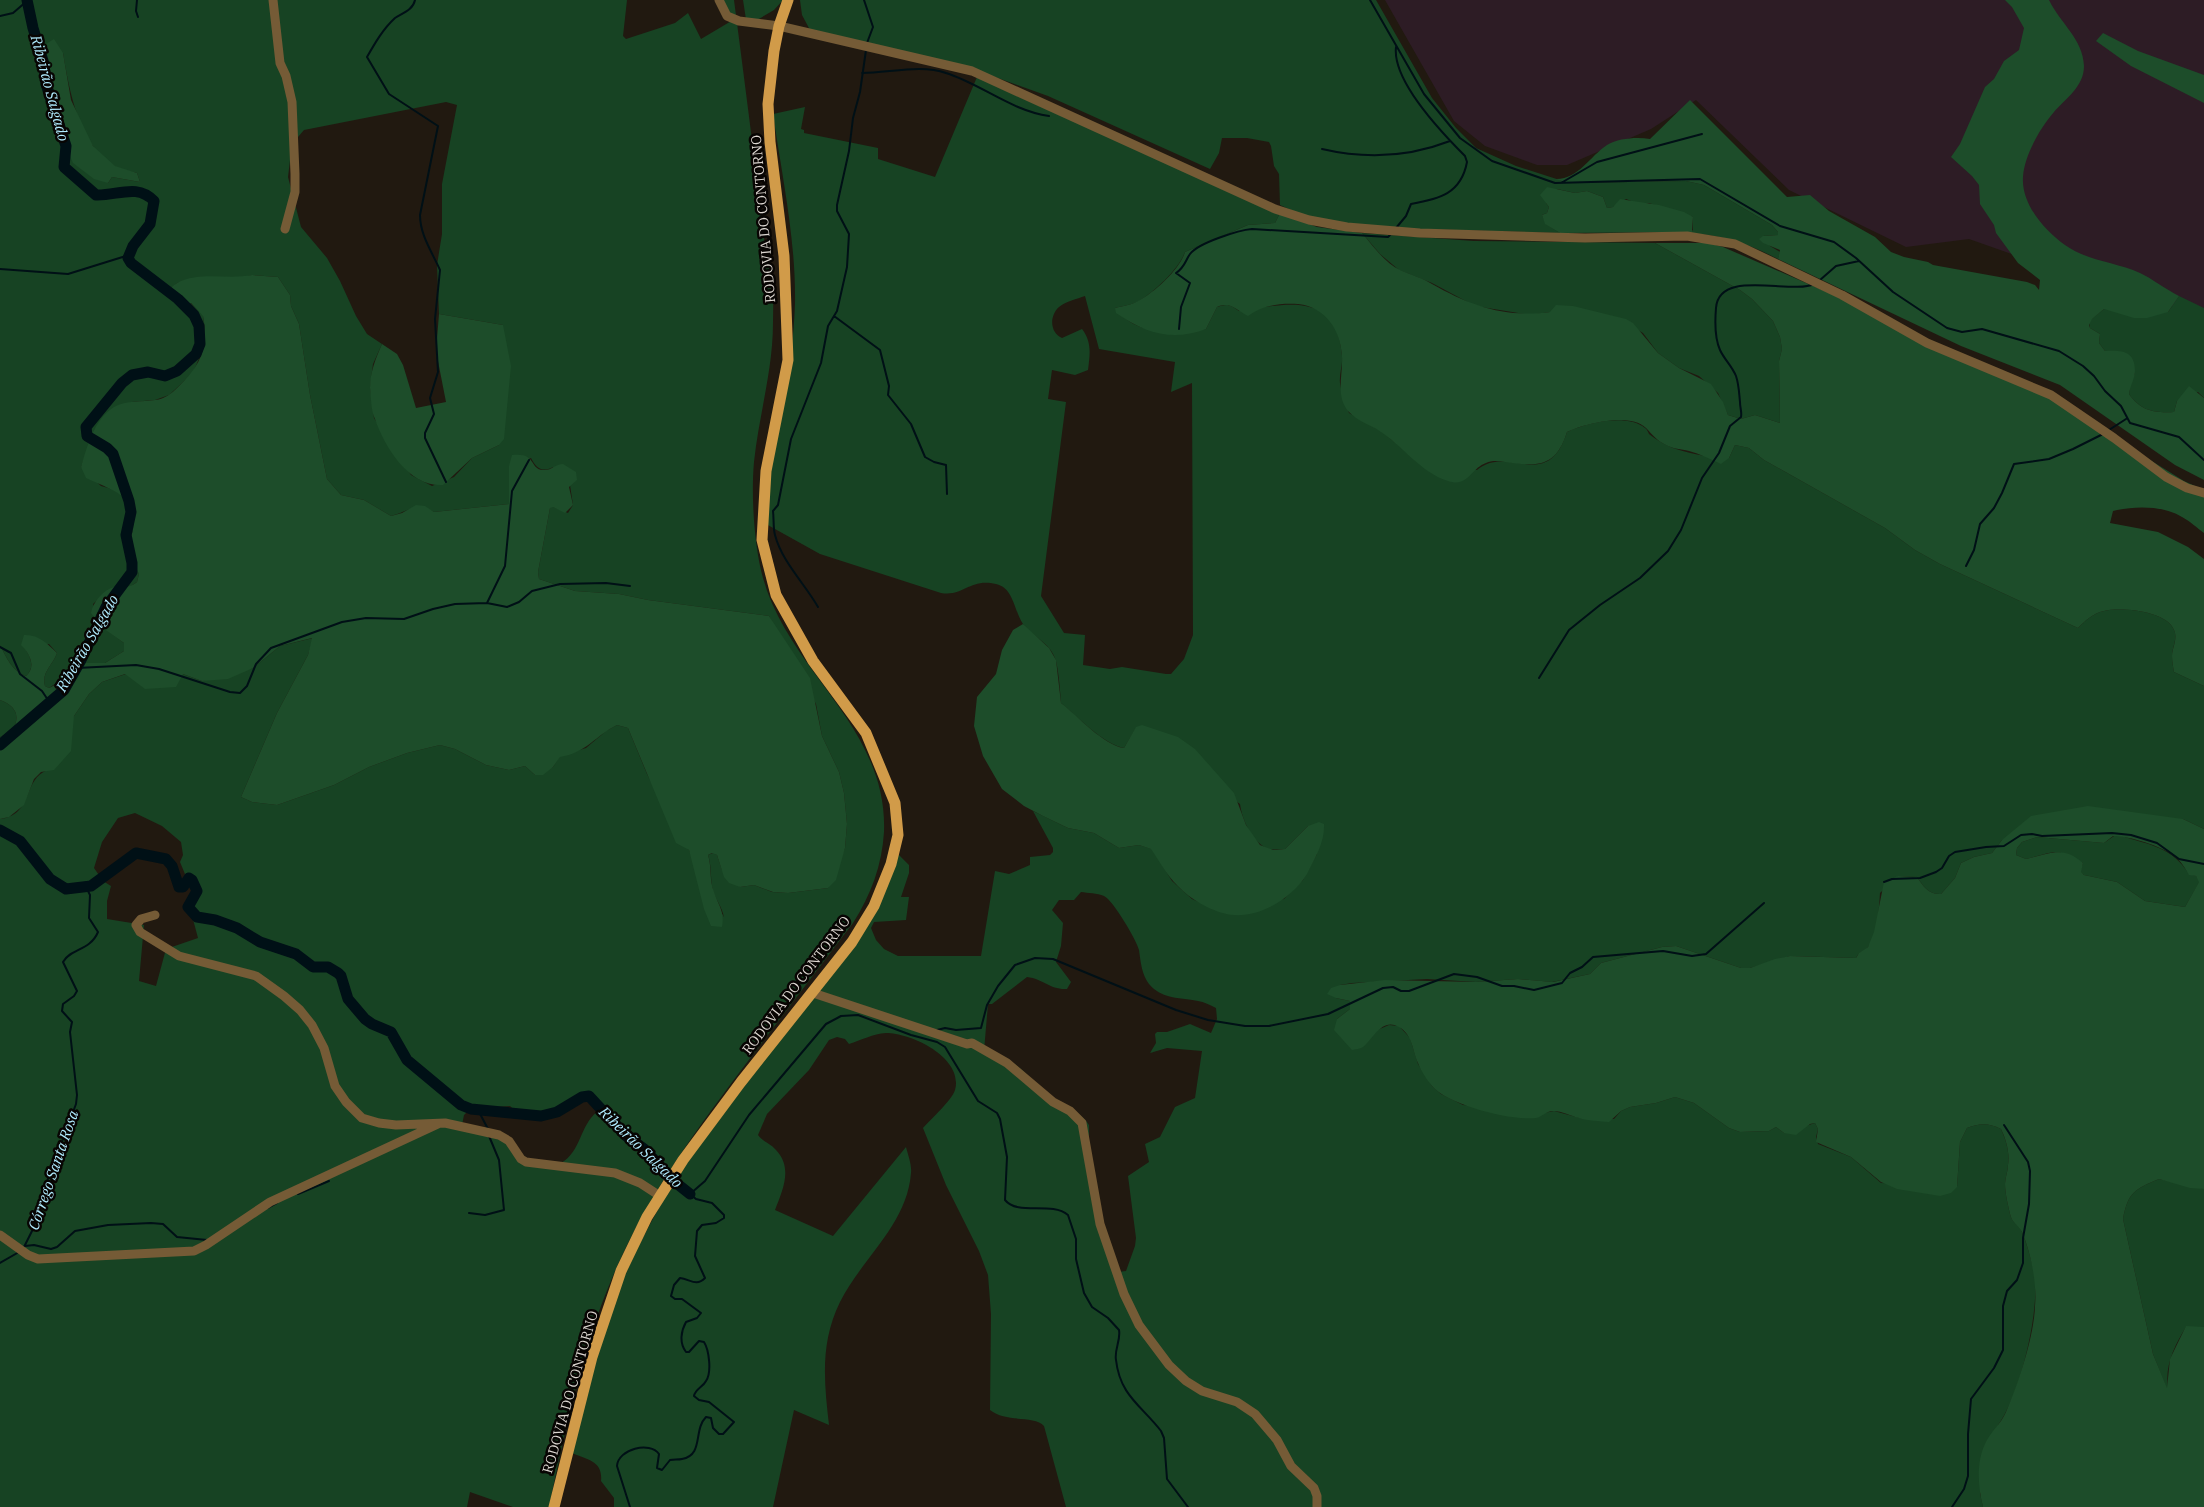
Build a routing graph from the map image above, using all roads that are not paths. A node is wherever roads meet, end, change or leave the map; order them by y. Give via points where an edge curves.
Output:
1 (273, 0) edge
2 (718, 0) edge
3 (788, 0) edge
4 (779, 26) junction
5 (285, 229) dead end
6 (2204, 493) edge
7 (155, 915) dead end
8 (813, 993) junction
9 (440, 1123) junction
10 (660, 1196) junction
11 (0, 1235) edge
12 (554, 1507) edge
13 (1317, 1507) edge

1 - 5 street via 280,63 292,102 296,174 295,192
2 - 4 street via 727,16
3 - 4 main road, RODOVIA DO CONTORNO
4 - 6 street via 972,72 1276,209 1309,220 1420,234 1585,238 1686,236 1735,244 1842,295 1927,343 2050,395 2166,477
4 - 8 main road, RODOVIA DO CONTORNO via 768,104 784,256 788,360 766,471 762,540 776,595 813,662 866,733 895,803 898,835 891,864 874,906 852,942
7 - 9 street via 141,919 136,925 140,932 187,959 256,976 300,1010 322,1041 335,1086 355,1113 369,1121 387,1124
8 - 10 main road, RODOVIA DO CONTORNO via 741,1082
8 - 13 street via 972,1043 1007,1063 1082,1122 1100,1224 1124,1294 1139,1325 1168,1365 1186,1382 1202,1391 1237,1402 1255,1414 1277,1440 1291,1466 1314,1488
9 - 10 street via 499,1135 509,1141 526,1162 622,1174
9 - 11 street via 270,1202 194,1250 38,1259
10 - 12 main road, RODOVIA DO CONTORNO via 621,1271 592,1358

